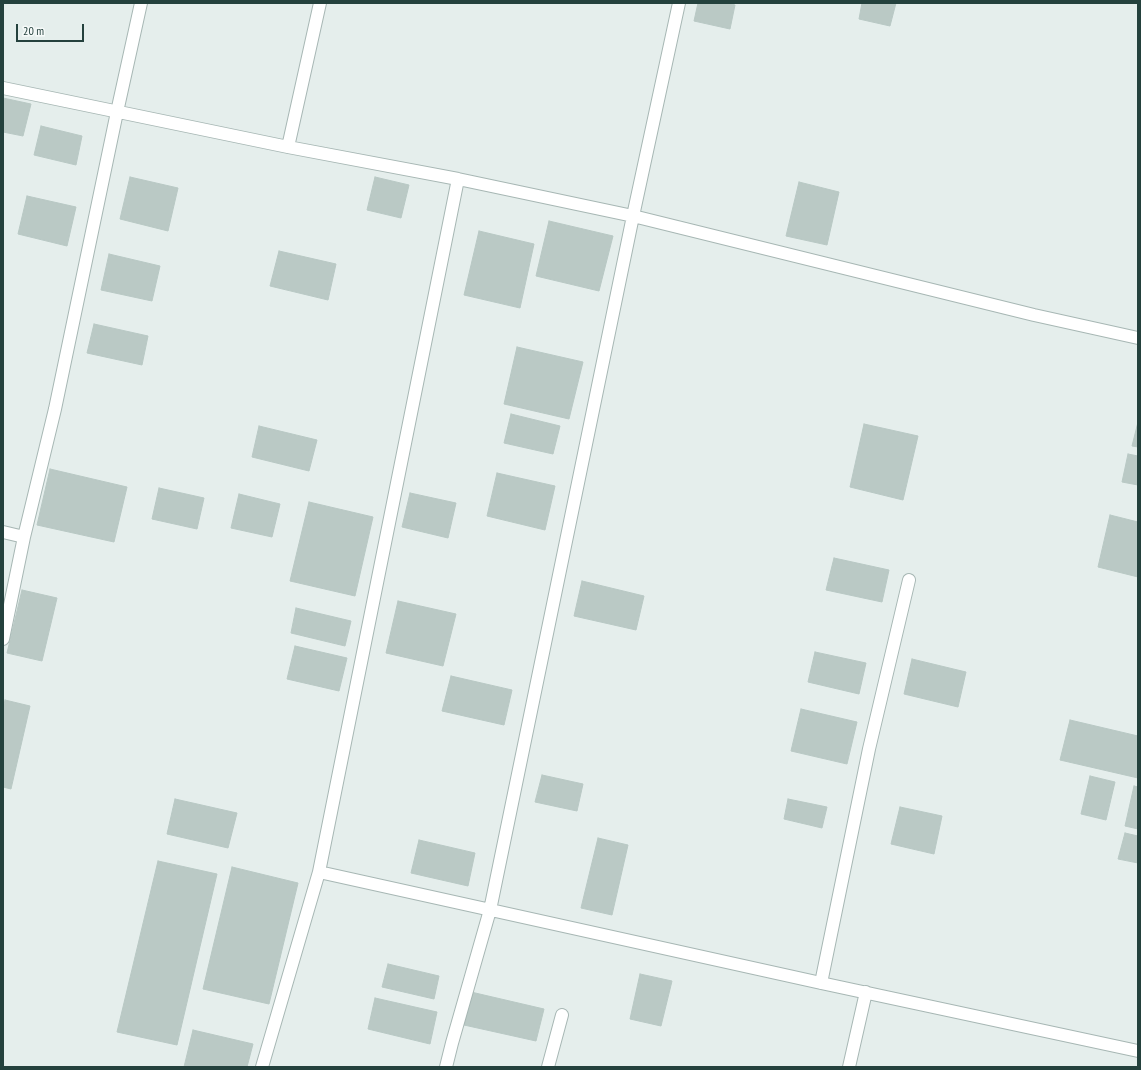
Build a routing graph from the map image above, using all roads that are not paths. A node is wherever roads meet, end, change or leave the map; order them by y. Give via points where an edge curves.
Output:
1 (141, 3) edge
2 (320, 3) edge
3 (679, 3) edge
4 (3, 88) edge
5 (117, 112) junction
6 (288, 147) junction
7 (458, 179) junction
8 (633, 216) junction
9 (1138, 338) edge
10 (3, 532) edge
11 (24, 537) junction
12 (909, 580) dead end
13 (3, 638) edge
14 (319, 872) junction
15 (490, 910) junction
16 (821, 983) junction
17 (866, 992) junction
18 (562, 1015) dead end
19 (1138, 1051) edge
20 (262, 1067) edge
21 (446, 1067) edge
22 (548, 1067) edge
23 (849, 1067) edge

1 - 5 street
2 - 6 street
3 - 8 street
4 - 5 street
5 - 6 street
5 - 11 street via 55,409
6 - 7 street
7 - 8 street
7 - 14 street
8 - 9 street
8 - 15 street
10 - 11 street
11 - 13 street
12 - 16 street via 869,749
14 - 15 street
14 - 20 street
15 - 16 street
15 - 21 street
16 - 17 street
17 - 19 street
17 - 23 street
18 - 22 street

